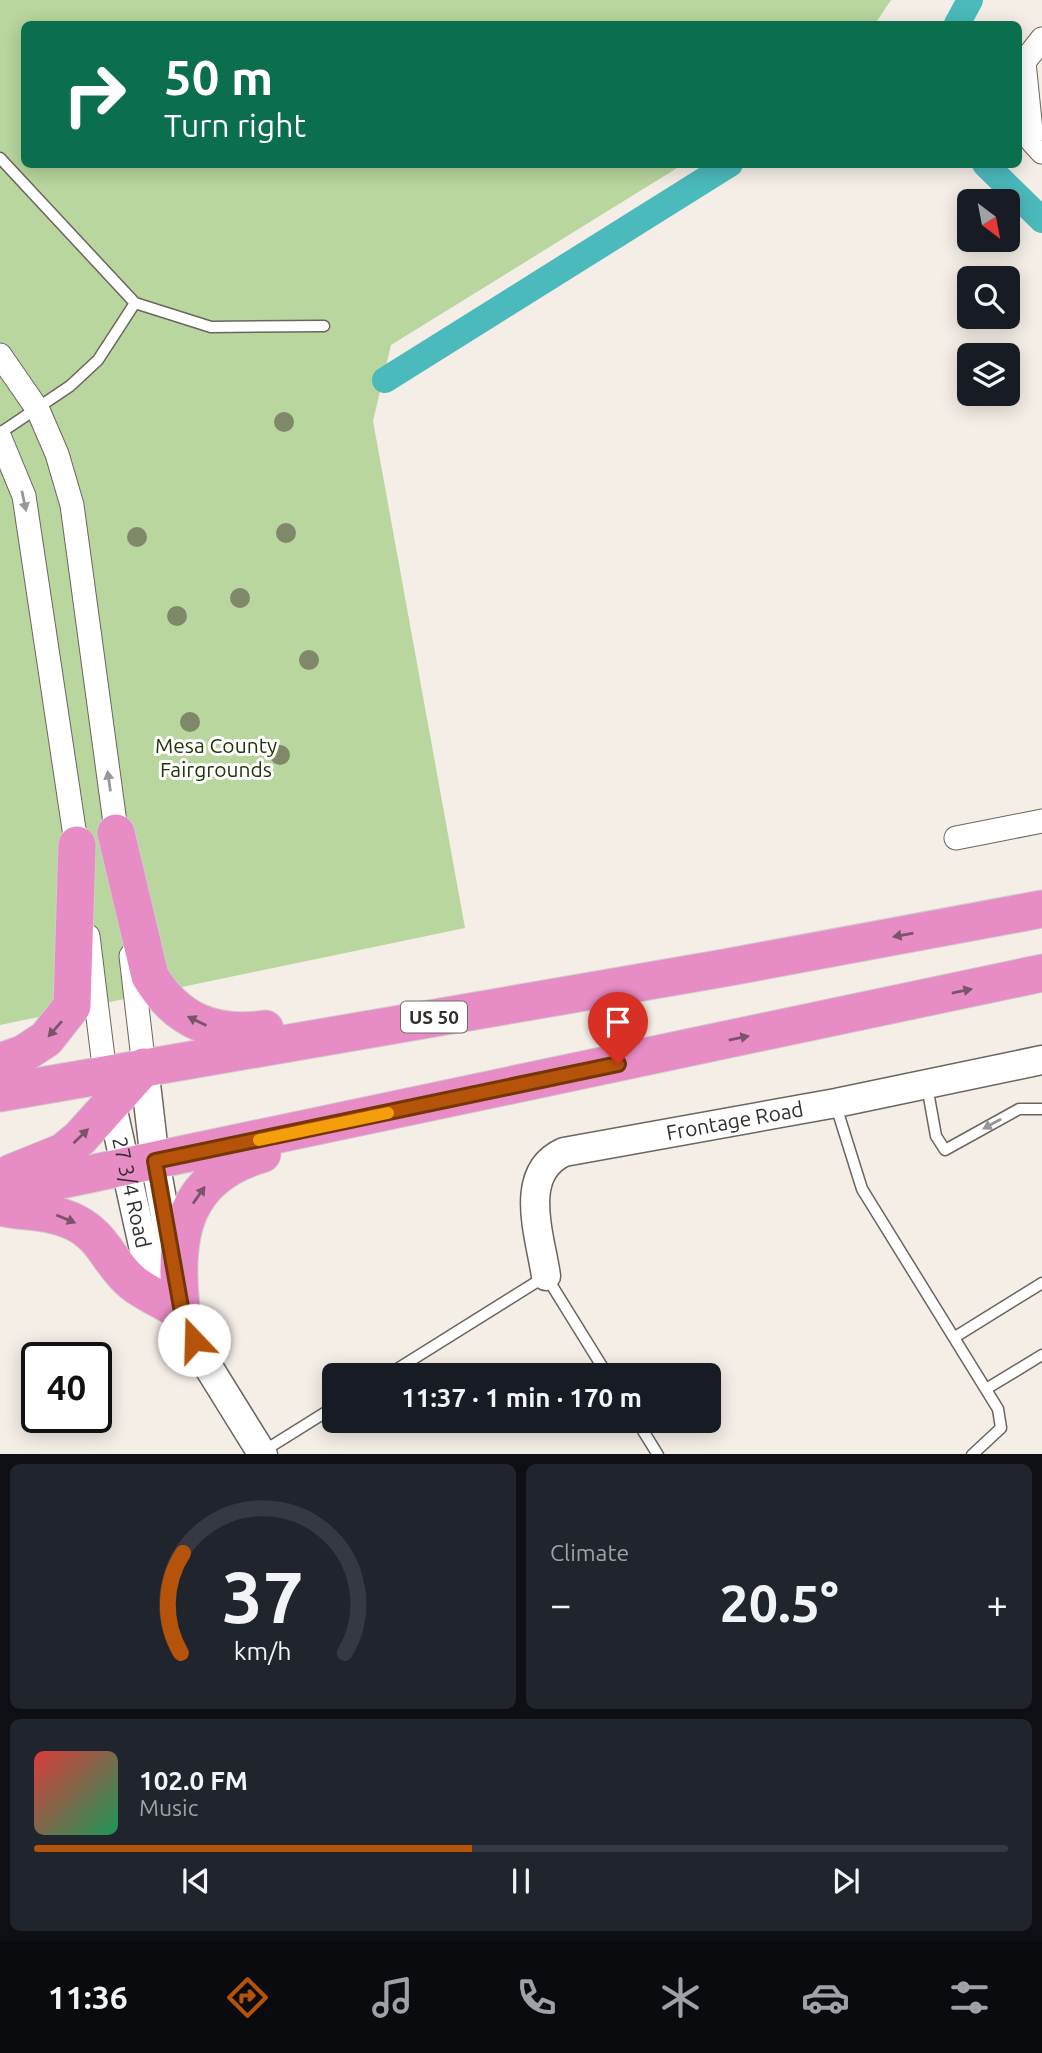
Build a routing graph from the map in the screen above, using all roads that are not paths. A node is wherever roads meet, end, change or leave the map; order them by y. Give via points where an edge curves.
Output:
1 (1042, 40) edge
2 (1037, 146) edge
3 (0, 159) edge
4 (135, 303) junction
5 (324, 326) dead end
6 (0, 355) edge
7 (38, 410) junction
8 (0, 436) edge
9 (1042, 821) edge
10 (116, 833) junction
11 (956, 838) dead end
12 (77, 845) junction
13 (1042, 909) edge
14 (724, 968) junction
15 (1042, 974) edge
16 (672, 1052) junction
17 (1042, 1060) edge
18 (0, 1062) edge
19 (144, 1067) junction
20 (926, 1083) junction
21 (108, 1089) junction
22 (0, 1093) edge
23 (836, 1103) junction
24 (1042, 1109) edge
25 (140, 1164) junction
26 (0, 1180) edge
27 (0, 1193) edge
28 (0, 1207) edge
29 (546, 1276) junction
30 (1042, 1283) edge
31 (176, 1306) junction
32 (955, 1336) junction
33 (1042, 1355) edge
34 (407, 1363) edge
35 (600, 1363) edge
36 (986, 1389) junction
37 (322, 1415) edge
38 (645, 1433) edge
39 (262, 1454) edge
40 (658, 1454) edge
41 (972, 1454) edge

1 - 2 street via 1024,62
3 - 4 lane
4 - 5 lane via 211,327
4 - 7 lane via 98,360
6 - 7 street
7 - 8 lane
10 -> 7 street via 72,505
8 -> 12 street via 24,496
9 - 11 street
14 -> 10 highway via 235,1033 218,1030 176,1009 150,976
10 - 19 street
12 -> 18 highway via 72,1006 46,1039
12 - 21 street
13 -> 14 highway, US 50
14 - 19 highway, US 50
16 -> 15 highway
16 - 25 highway
31 -> 16 highway via 182,1229 203,1188 229,1166 265,1154 556,1099
17 - 20 street, Frontage Road
19 - 21 highway, US 50
19 - 25 street, 27 3/4 Road
20 - 23 street, Frontage Road
24 -> 20 lane via 1019,1109 945,1150 936,1136
21 - 22 highway, US 50
21 - 25 street, 27 3/4 Road
26 -> 21 highway via 63,1152
23 - 29 street, Frontage Road via 552,1157 536,1179 535,1198
23 - 32 lane via 862,1189
25 - 27 highway
25 - 31 street, 27 3/4 Road via 146,1259
28 -> 31 highway via 38,1210 72,1221 101,1240 131,1282
29 - 34 lane
29 - 35 lane
30 - 32 lane
31 - 39 street, 27 3/4 Road
32 - 36 lane
33 - 36 lane
36 - 41 lane via 998,1409 1001,1428
37 - 39 lane
38 - 40 lane

